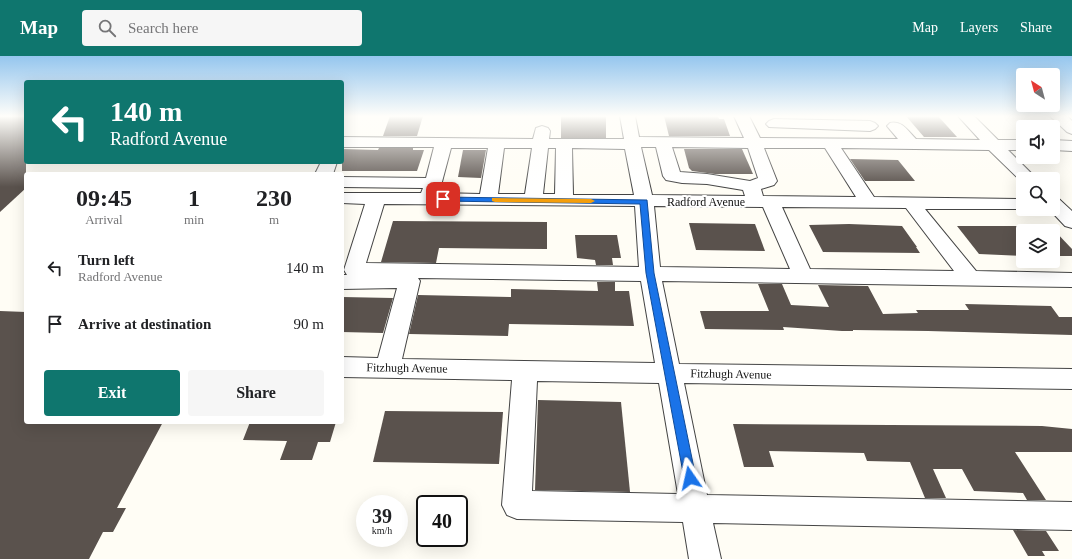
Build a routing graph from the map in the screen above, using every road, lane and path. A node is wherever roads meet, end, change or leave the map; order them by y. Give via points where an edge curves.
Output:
1 (523, 139) edge
2 (541, 139) edge
3 (549, 139) edge
4 (631, 139) edge
5 (752, 139) edge
6 (784, 139) edge
7 (907, 139) edge
8 (988, 139) edge
9 (344, 142) edge
10 (444, 142) junction
11 (663, 142) junction
12 (497, 143) junction
13 (632, 143) junction
14 (754, 143) junction
15 (786, 143) junction
16 (564, 144) junction
17 (830, 144) junction
18 (911, 144) junction
19 (993, 144) junction
20 (1016, 145) edge
21 (1060, 145) edge
22 (1072, 146) edge
23 (1021, 172) edge
24 (638, 175) junction
25 (672, 176) junction
26 (344, 182) edge
27 (430, 191) junction
28 (759, 197) junction
29 (344, 198) edge
30 (376, 198) junction
31 (488, 200) junction
32 (533, 200) junction
33 (564, 201) junction
34 (644, 202) junction
35 (869, 203) junction
36 (911, 203) junction
37 (1016, 204) edge
38 (1060, 207) edge
39 (1072, 222) edge
40 (350, 260) edge
41 (650, 273) junction
42 (803, 276) junction
43 (970, 278) junction
44 (1072, 280) edge
45 (344, 282) edge
46 (344, 367) edge
47 (388, 367) junction
48 (525, 371) junction
49 (670, 374) junction
50 (1072, 379) edge
51 (696, 508) junction
52 (1072, 516) edge
53 (705, 559) edge

1 - 12 street
2 - 32 street
3 - 16 street
4 - 13 street
5 - 14 street
6 - 15 street
7 - 18 street
8 - 19 street
9 - 10 street
10 - 12 street
10 - 27 street
11 - 13 street
11 - 14 street
11 - 25 street
12 - 31 street
13 - 16 street
13 - 24 street
14 - 15 street
14 - 28 street via 768,181
15 - 17 street
16 - 33 street
17 - 18 street
17 - 35 street
18 - 19 street
19 - 20 street
19 - 23 street
21 - 22 street
24 - 25 street
24 - 34 street
25 - 28 street via 707,179
26 - 27 street
27 - 30 street, Radford Avenue
27 - 31 street, Radford Avenue
28 - 34 street, Radford Avenue
28 - 35 street, Radford Avenue
28 - 42 street
29 - 30 street, Radford Avenue
30 - 40 street
31 - 32 street, Radford Avenue
32 - 33 street, Radford Avenue
33 - 34 street, Radford Avenue
34 - 41 street
35 - 36 street, Radford Avenue
36 - 37 street, Radford Avenue
36 - 43 street
38 - 39 street
40 - 41 street via 354,270
41 - 42 street
41 - 49 street
42 - 43 street
43 - 44 street
45 - 47 street via 409,282
46 - 47 street, Fitzhugh Avenue
47 - 48 street, Fitzhugh Avenue
48 - 49 street, Fitzhugh Avenue
48 - 51 street via 517,505
49 - 50 street, Fitzhugh Avenue
49 - 51 street
51 - 52 street
51 - 53 street

